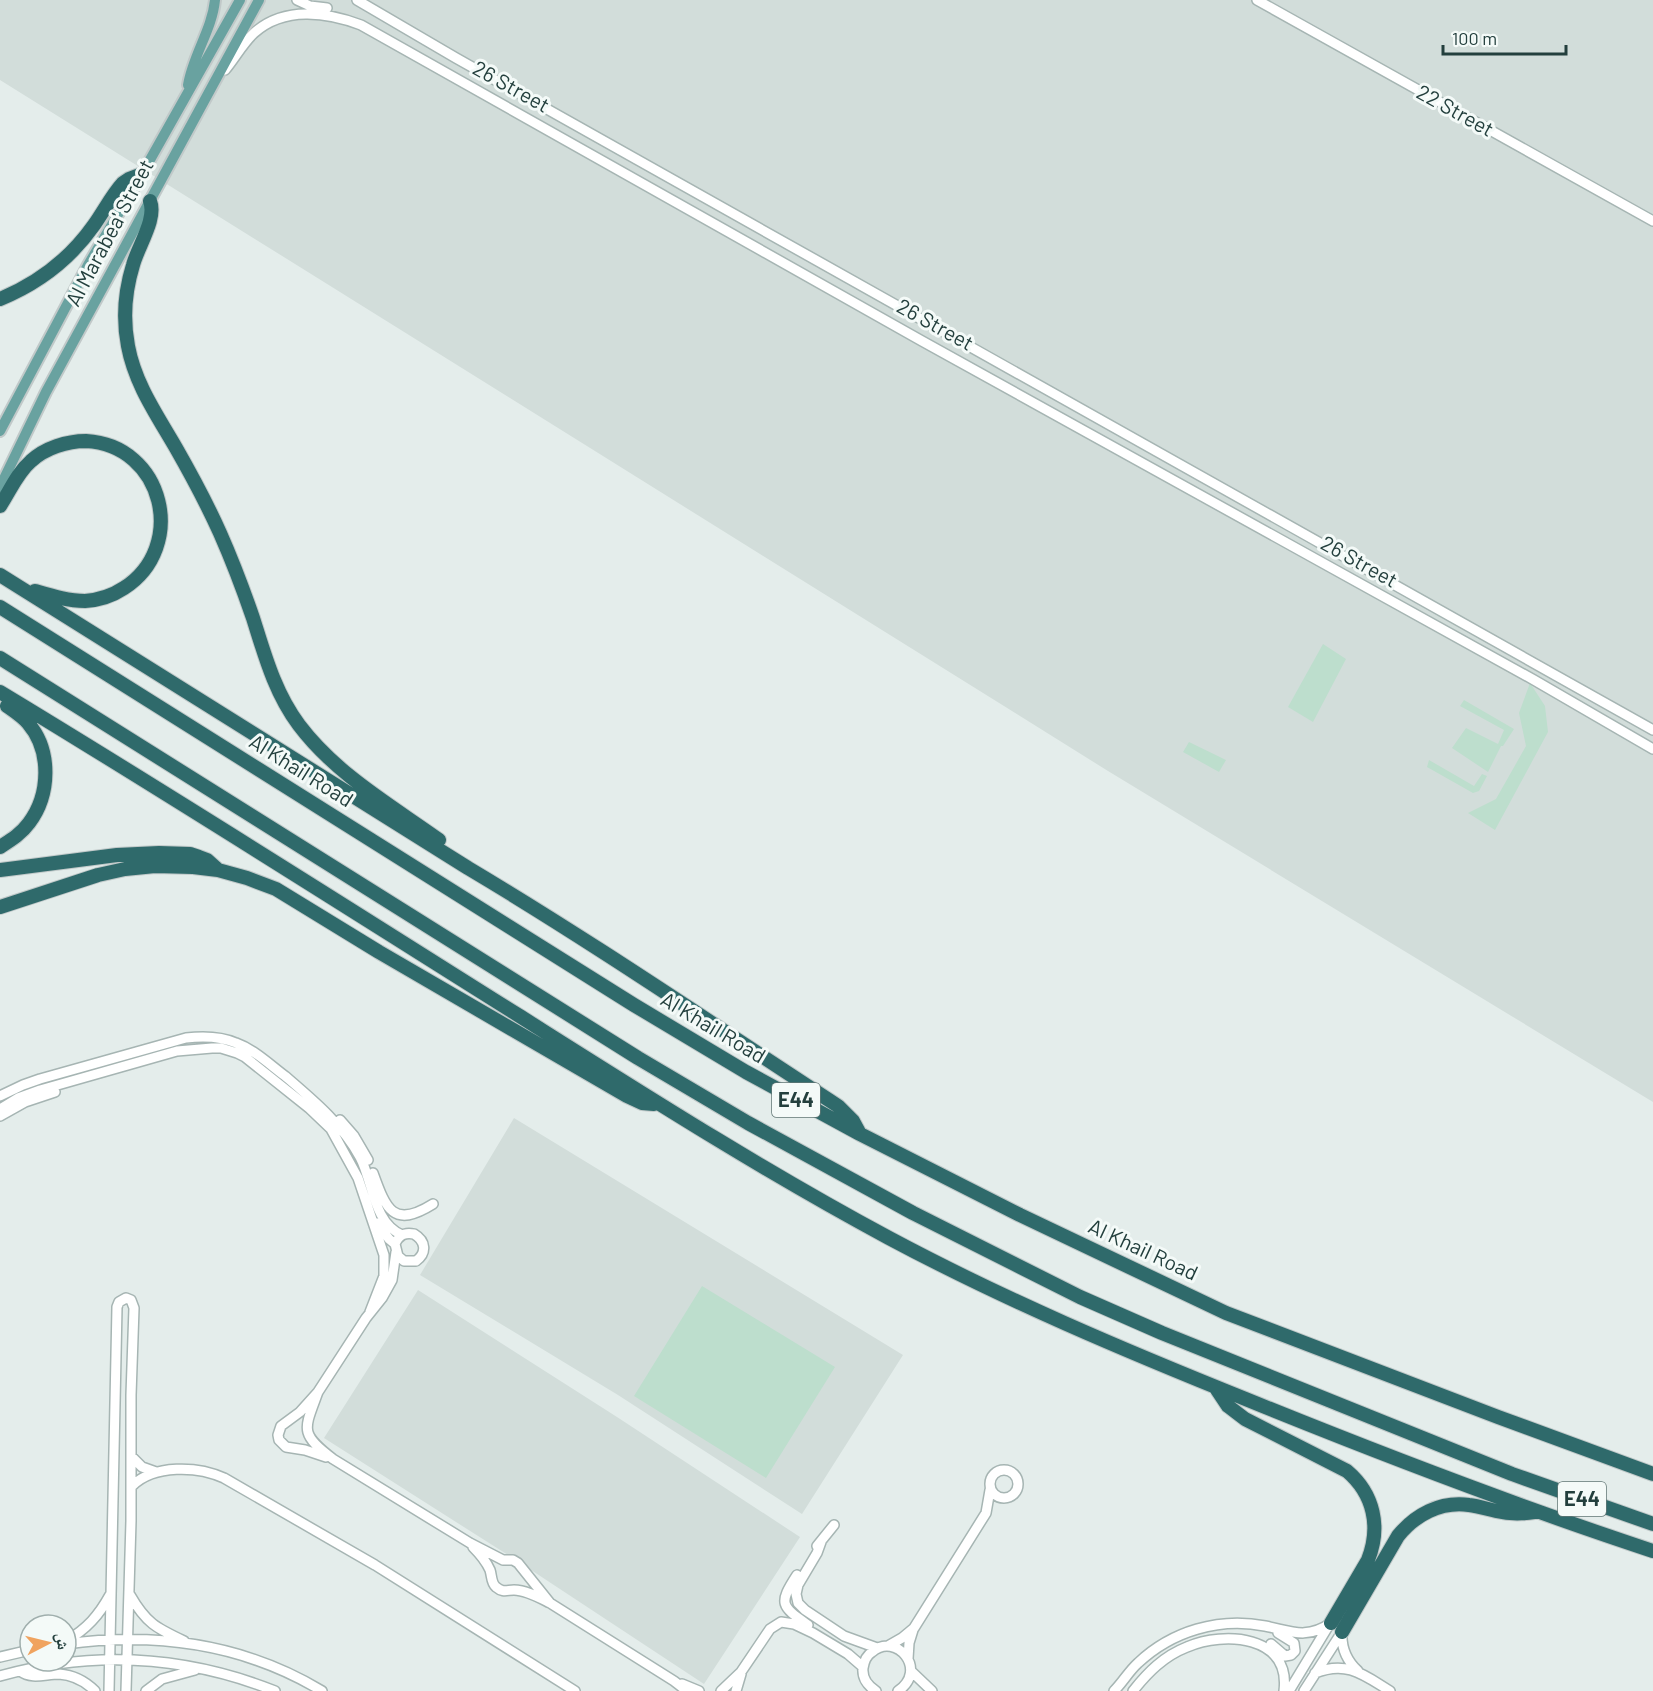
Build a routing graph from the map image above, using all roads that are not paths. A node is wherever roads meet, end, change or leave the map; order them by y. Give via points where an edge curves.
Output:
1 (215, 0) edge
2 (240, 0) edge
3 (259, 0) edge
4 (297, 0) edge
5 (357, 0) edge
6 (1257, 0) edge
7 (361, 25) junction
8 (209, 91) junction
9 (187, 94) junction
10 (142, 174) junction
11 (150, 201) junction
12 (1653, 221) edge
13 (4, 296) edge
14 (1089, 413) junction
15 (1076, 427) junction
16 (0, 431) edge
17 (0, 487) edge
18 (0, 506) edge
19 (0, 575) edge
20 (20, 587) junction
21 (0, 608) edge
22 (0, 658) edge
23 (0, 692) edge
24 (0, 701) edge
25 (1650, 729) edge
26 (1624, 733) junction
27 (1653, 749) edge
28 (0, 847) edge
29 (468, 868) junction
30 (0, 870) edge
31 (218, 870) junction
32 (0, 907) edge
33 (0, 1096) edge
34 (659, 1104) junction
35 (0, 1109) edge
36 (328, 1114) junction
37 (0, 1116) edge
38 (860, 1134) junction
39 (334, 1136) junction
40 (433, 1204) dead end
41 (370, 1211) junction
42 (402, 1235) junction
43 (395, 1248) junction
44 (370, 1312) junction
45 (1216, 1388) junction
46 (318, 1392) junction
47 (132, 1457) junction
48 (333, 1459) junction
49 (156, 1472) junction
50 (1653, 1474) edge
51 (132, 1486) junction
52 (990, 1490) junction
53 (1007, 1499) junction
54 (1539, 1511) junction
55 (986, 1513) junction
56 (1653, 1524) edge
57 (834, 1525) dead end
58 (821, 1542) junction
59 (470, 1543) junction
60 (1651, 1551) edge
61 (111, 1593) junction
62 (129, 1593) junction
63 (550, 1603) junction
64 (1263, 1625) junction
65 (1336, 1627) junction
66 (914, 1628) junction
67 (813, 1633) junction
68 (78, 1635) edge
69 (110, 1640) junction
70 (127, 1640) junction
71 (1240, 1640) junction
72 (78, 1641) edge
73 (190, 1644) junction
74 (888, 1646) junction
75 (877, 1648) junction
76 (18, 1653) edge
77 (0, 1657) edge
78 (110, 1659) junction
79 (127, 1659) junction
80 (908, 1659) junction
81 (78, 1661) edge
82 (863, 1667) junction
83 (200, 1669) junction
84 (911, 1671) junction
85 (18, 1672) edge
86 (741, 1672) junction
87 (1360, 1672) junction
88 (23, 1673) edge
89 (1315, 1673) junction
90 (0, 1676) edge
91 (865, 1680) junction
92 (674, 1681) junction
93 (94, 1691) edge
94 (109, 1691) edge
95 (126, 1691) edge
96 (146, 1691) edge
97 (275, 1691) edge
98 (322, 1691) edge
99 (575, 1691) edge
100 (687, 1691) edge
101 (699, 1691) edge
102 (722, 1691) edge
103 (736, 1691) edge
104 (864, 1691) edge
105 (876, 1691) edge
106 (898, 1691) edge
107 (932, 1691) edge
108 (1114, 1691) edge
109 (1133, 1691) edge
110 (1284, 1691) edge
111 (1289, 1691) edge
112 (1304, 1691) edge
113 (1390, 1691) edge

1 - 9 main road via 211,21 190,73
2 - 9 main road, Al Marabea' Street
3 - 8 main road, Al Marabea' Street
4 - 7 street via 341,13
5 - 14 street, 26 Street
6 - 12 street, 22 Street
7 - 8 street, 26 Street via 315,13 265,25 252,35
7 - 15 street, 26 Street
8 - 11 main road, Al Marabea' Street
9 - 10 main road, Al Marabea' Street
10 - 13 highway via 118,188 93,227 61,262 41,278
10 - 16 main road, Al Marabea' Street via 88,265
11 - 17 main road, Al Marabea' Street via 42,400
11 - 29 highway via 152,215 133,265 127,295 131,361 144,394 220,532 273,681 298,723 331,761 454,850
14 - 15 street via 1080,417
14 - 25 street, 26 Street
15 - 26 street, 26 Street
18 - 20 highway via 32,460 56,447 82,441 123,452 148,476 156,492 162,527 159,544 142,573 130,584 102,599 87,601 70,601
19 - 20 highway
20 - 29 highway
21 - 38 highway, Al Khail Road / E44 via 634,1005
22 - 56 highway, E44 via 646,1063 913,1213 1080,1297 1162,1333 1512,1474
23 - 34 highway
24 - 28 highway via 20,715 36,734 45,769 43,793 34,815 19,834
25 - 26 street
26 - 27 street, 26 Street
29 - 38 highway via 543,912 838,1106
30 - 31 highway via 159,853 199,857
31 - 32 highway via 172,866 125,869
31 - 34 highway via 276,889 627,1096 642,1103
33 - 36 street via 57,1073 202,1036 249,1048
34 - 45 highway via 932,1260 1024,1305
35 - 39 street via 40,1089 169,1053 221,1048 245,1057 309,1108
36 - 40 street via 340,1120 354,1136 390,1209 411,1215
36 - 42 street via 360,1157 381,1216
37 - 39 street via 44,1095 170,1059 221,1054 243,1063
38 - 50 highway, Al Khail Road / E44 via 1226,1313
39 - 41 street via 352,1166
41 - 43 street
41 - 44 street via 385,1265
42 - 43 street
42 - 43 street via 418,1236 424,1251 420,1258 408,1262 400,1259
43 - 44 street via 389,1287
44 - 46 street
45 - 54 highway
45 - 65 highway via 1228,1406 1245,1419 1347,1471 1368,1497 1375,1524 1374,1542
46 - 48 street via 307,1432
46 - 48 street via 281,1426 279,1440 291,1449
47 - 49 street via 142,1467
47 - 51 street
47 - 61 street via 134,1308 126,1298 117,1307
48 - 59 street
49 - 51 street
49 - 99 street via 196,1470 224,1478 358,1555
51 - 62 street
52 - 53 street
52 - 53 street via 993,1475 1009,1471 1015,1475 1018,1486
52 - 55 street
53 - 55 street
54 - 60 highway
54 - 65 highway via 1508,1513 1457,1504 1423,1514 1398,1536
55 - 66 street
57 - 58 street
58 - 67 street via 789,1587 785,1600 788,1611
58 - 75 street via 798,1585 798,1603 844,1636
59 - 63 street via 518,1563
59 - 63 street via 498,1588
61 - 68 street
61 - 69 street
62 - 70 street
62 - 73 street via 140,1613 153,1625
63 - 92 street
64 - 65 street via 1292,1633
64 - 71 street via 1292,1641 1294,1654 1283,1655 1259,1639
64 - 108 street via 1218,1624 1173,1637 1140,1661
65 - 87 street via 1345,1654
65 - 89 street
65 - 111 street
66 - 74 street
66 - 80 street
67 - 82 street
67 - 86 street via 789,1622 777,1624
69 - 70 street
69 - 72 street
69 - 78 street
70 - 73 street
70 - 79 street
71 - 109 street via 1206,1641 1176,1652 1148,1673
71 - 110 street via 1254,1642 1273,1653 1283,1672
73 - 98 street via 251,1658
74 - 75 street
74 - 80 street via 900,1650
75 - 82 street via 867,1656
76 - 77 street
78 - 79 street
78 - 81 street
78 - 94 street
79 - 83 street
79 - 95 street
80 - 84 street
82 - 91 street
83 - 96 street via 168,1676
83 - 97 street
84 - 106 street via 908,1682
84 - 107 street
85 - 90 street
86 - 102 street
86 - 103 street
87 - 89 street via 1337,1667
87 - 113 street
88 - 93 street via 32,1677 68,1675
89 - 112 street
91 - 104 street
91 - 105 street
92 - 100 street
92 - 101 street

